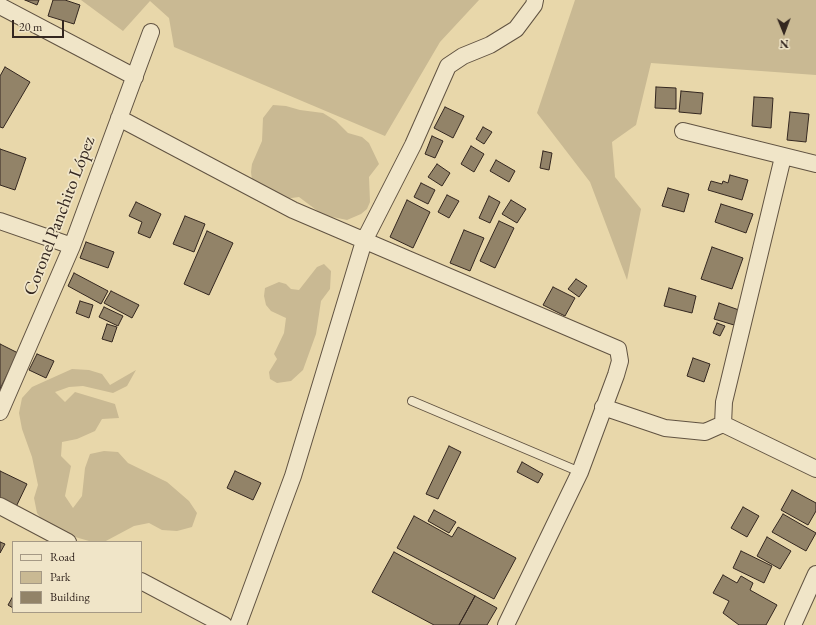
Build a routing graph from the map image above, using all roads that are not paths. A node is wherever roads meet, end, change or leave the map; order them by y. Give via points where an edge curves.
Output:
1 (535, 0) edge
2 (0, 6) edge
3 (151, 32) dead end
4 (134, 77) junction
5 (119, 118) junction
6 (683, 131) dead end
7 (783, 156) junction
8 (816, 164) edge
9 (0, 221) edge
10 (364, 241) junction
11 (72, 246) junction
12 (412, 402) dead end
13 (603, 407) junction
14 (0, 412) edge
15 (723, 424) junction
16 (816, 469) edge
17 (580, 472) junction
18 (0, 506) edge
19 (66, 541) edge
20 (816, 574) edge
21 (142, 582) edge
22 (224, 625) edge
23 (238, 625) edge
24 (506, 625) edge
25 (794, 625) edge

1 - 10 street via 516,29 448,66 413,145
2 - 4 street
3 - 4 street, Coronel Panchito López
4 - 5 street, Coronel Panchito López
5 - 10 street via 292,210
5 - 11 street, Coronel Panchito López
6 - 7 street
7 - 8 street
7 - 15 street via 724,402
9 - 11 street
10 - 13 street via 618,349 620,361
10 - 23 street via 294,476
11 - 14 street, Coronel Panchito López
12 - 17 lane
13 - 15 street via 665,428 705,432
13 - 17 street
15 - 16 street
17 - 24 street
18 - 19 street
20 - 25 street
21 - 22 street

